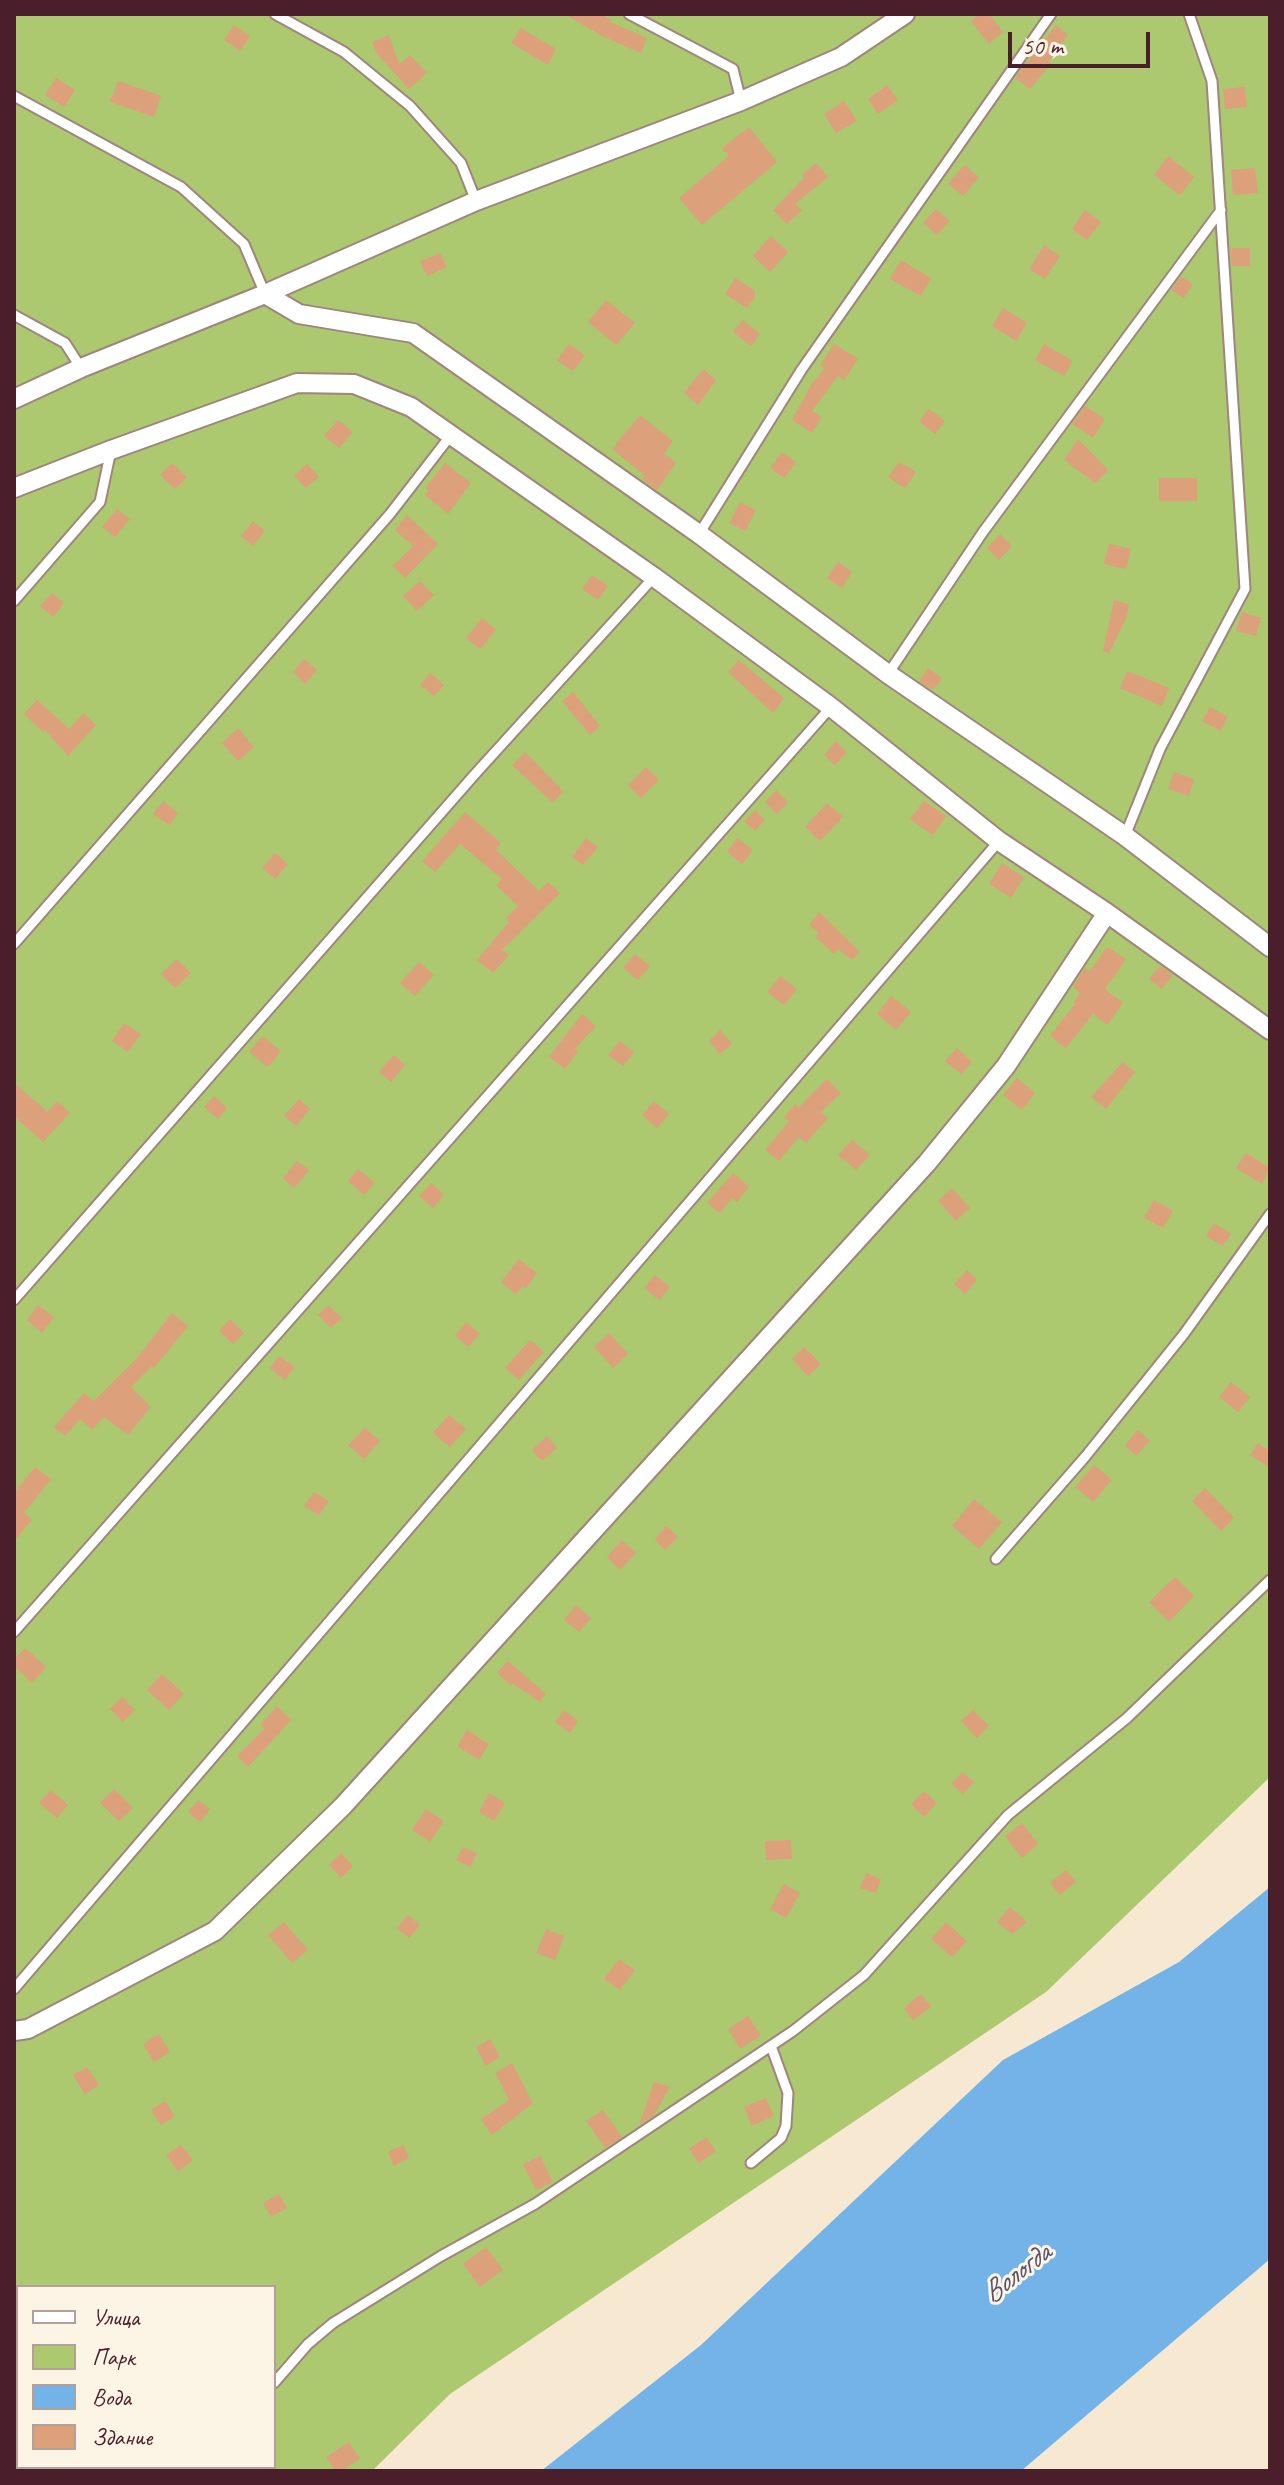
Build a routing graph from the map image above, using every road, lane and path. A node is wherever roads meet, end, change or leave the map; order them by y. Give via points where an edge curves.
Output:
1 (275, 14) edge
2 (629, 14) edge
3 (905, 14) edge
4 (1051, 14) edge
5 (1189, 14) edge
6 (14, 96) edge
7 (741, 101) junction
8 (476, 201) junction
9 (1221, 210) junction
10 (265, 294) junction
11 (14, 315) edge
12 (81, 368) junction
13 (14, 399) edge
14 (451, 435) junction
15 (111, 450) junction
16 (14, 488) edge
17 (699, 534) junction
18 (654, 577) junction
19 (14, 601) edge
20 (888, 674) junction
21 (831, 707) junction
22 (1125, 836) junction
23 (999, 841) junction
24 (1107, 913) junction
25 (14, 944) edge
26 (1270, 947) edge
27 (1270, 1030) edge
28 (1270, 1214) edge
29 (14, 1300) edge
30 (996, 1559) dead end
31 (1270, 1580) edge
32 (14, 1632) edge
33 (14, 1989) edge
34 (14, 2031) edge
35 (771, 2046) junction
36 (751, 2163) dead end
37 (276, 2381) edge

1 - 8 lane via 344,52 410,106 461,163
2 - 7 lane via 733,69
3 - 7 street via 841,57
4 - 17 lane via 802,369
5 - 9 lane via 1212,81
6 - 10 lane via 181,187 244,244
7 - 8 street
8 - 10 street
9 - 20 lane via 983,532
9 - 22 lane via 1245,589 1160,749
10 - 12 street
10 - 17 street via 299,314 413,333
11 - 12 lane via 65,343
12 - 13 street
14 - 15 street via 411,407 354,384 297,383
14 - 18 street
14 - 25 lane via 390,514
15 - 16 street
15 - 19 lane via 100,502
17 - 20 street
18 - 21 street
18 - 29 lane
20 - 22 street
21 - 23 street
21 - 32 lane
22 - 26 street
23 - 24 street
23 - 33 lane
24 - 27 street
24 - 34 street via 1006,1066 927,1163 343,1806 215,1931 28,2029
28 - 30 lane via 1184,1334
31 - 35 lane via 1127,1718 1008,1815 864,1975
35 - 36 lane via 788,2093 788,2117 781,2138
35 - 37 lane via 535,2204 333,2323

